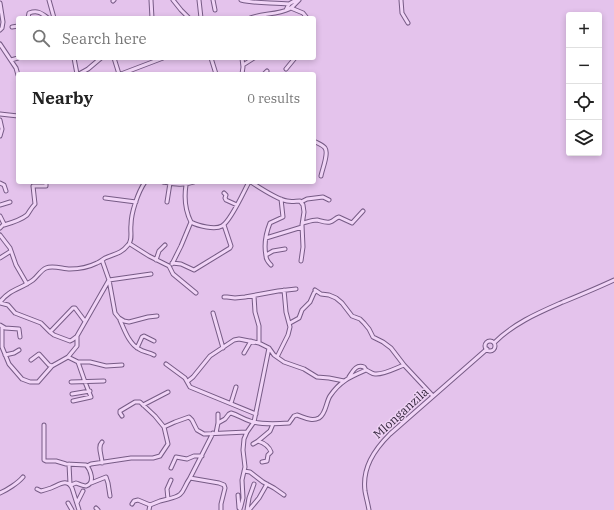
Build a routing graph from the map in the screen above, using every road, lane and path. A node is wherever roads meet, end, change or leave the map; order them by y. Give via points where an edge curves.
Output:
1 (49, 0) edge
2 (151, 0) edge
3 (173, 0) edge
4 (199, 0) edge
5 (213, 0) edge
6 (241, 0) edge
7 (297, 0) edge
8 (401, 0) edge
9 (0, 4) edge
10 (289, 4) junction
11 (291, 8) junction
12 (215, 10) dead end
13 (286, 10) junction
14 (28, 16) edge
15 (45, 16) edge
16 (53, 16) edge
17 (152, 16) edge
18 (187, 16) edge
19 (201, 16) edge
20 (265, 16) edge
21 (305, 16) edge
22 (408, 23) dead end
23 (16, 26) edge
24 (12, 27) dead end
25 (0, 30) edge
26 (0, 44) edge
27 (16, 59) edge
28 (11, 60) junction
29 (74, 60) edge
30 (99, 60) edge
31 (115, 60) edge
32 (158, 60) edge
33 (212, 60) edge
34 (242, 60) edge
35 (251, 60) edge
36 (293, 60) edge
37 (242, 65) junction
38 (286, 69) dead end
39 (17, 72) edge
40 (78, 72) edge
41 (82, 72) edge
42 (119, 72) edge
43 (125, 72) edge
44 (215, 72) edge
45 (242, 72) edge
46 (0, 114) edge
47 (16, 116) edge
48 (0, 120) edge
49 (0, 136) edge
50 (316, 142) edge
51 (321, 176) dead end
52 (0, 183) edge
53 (46, 184) edge
54 (144, 184) edge
55 (166, 184) edge
56 (182, 184) edge
57 (249, 184) edge
58 (253, 184) edge
59 (186, 185) joint
60 (6, 191) dead end
61 (224, 193) dead end
62 (105, 198) dead end
63 (281, 199) junction
64 (329, 200) dead end
65 (10, 202) dead end
66 (136, 202) junction
67 (167, 202) dead end
68 (301, 202) junction
69 (0, 205) edge
70 (237, 205) junction
71 (363, 211) dead end
72 (0, 216) edge
73 (191, 222) junction
74 (303, 223) junction
75 (4, 225) junction
76 (224, 225) junction
77 (302, 227) junction
78 (0, 228) edge
79 (0, 235) edge
80 (266, 238) junction
81 (130, 244) junction
82 (165, 245) dead end
83 (285, 249) dead end
84 (11, 251) junction
85 (266, 255) junction
86 (0, 258) edge
87 (102, 260) junction
88 (156, 260) junction
89 (301, 261) dead end
90 (172, 263) junction
91 (271, 265) dead end
92 (169, 266) junction
93 (151, 274) dead end
94 (109, 280) junction
95 (614, 280) edge
96 (27, 284) junction
97 (296, 289) dead end
98 (284, 290) junction
99 (196, 293) dead end
100 (254, 296) junction
101 (224, 298) dead end
102 (0, 302) edge
103 (213, 313) dead end
104 (157, 316) dead end
105 (86, 320) junction
106 (120, 320) junction
107 (290, 323) junction
108 (1, 326) edge
109 (50, 332) junction
110 (20, 337) dead end
111 (76, 337) junction
112 (154, 341) dead end
113 (251, 341) junction
114 (494, 342) junction
115 (259, 343) junction
116 (1, 348) edge
117 (137, 348) junction
118 (223, 348) junction
119 (268, 348) junction
120 (487, 349) junction
121 (19, 350) dead end
122 (244, 353) dead end
123 (5, 355) junction
124 (154, 355) dead end
125 (277, 357) junction
126 (68, 358) junction
127 (31, 360) dead end
128 (78, 362) junction
129 (122, 364) dead end
130 (166, 364) dead end
131 (404, 365) junction
132 (52, 366) junction
133 (366, 370) junction
134 (348, 378) junction
135 (104, 381) dead end
136 (188, 381) junction
137 (344, 381) junction
138 (71, 382) dead end
139 (85, 382) junction
140 (236, 387) dead end
141 (90, 391) junction
142 (168, 392) dead end
143 (72, 394) dead end
144 (433, 396) junction
145 (73, 401) dead end
146 (231, 403) junction
147 (143, 405) junction
148 (218, 414) dead end
149 (256, 414) junction
150 (122, 416) dead end
151 (254, 422) junction
152 (218, 423) junction
153 (273, 424) junction
154 (44, 425) dead end
155 (164, 427) junction
156 (247, 432) junction
157 (215, 433) junction
158 (258, 441) junction
159 (102, 442) dead end
160 (253, 444) dead end
161 (202, 456) junction
162 (262, 462) dead end
163 (102, 463) junction
164 (69, 464) junction
165 (87, 466) junction
166 (171, 468) dead end
167 (244, 471) junction
168 (23, 477) dead end
169 (190, 478) junction
170 (171, 480) dead end
171 (89, 483) junction
172 (254, 484) dead end
173 (267, 484) junction
174 (71, 485) junction
175 (37, 489) dead end
176 (83, 491) dead end
177 (0, 493) edge
178 (238, 495) dead end
179 (284, 495) dead end
180 (110, 496) dead end
181 (168, 499) junction
182 (68, 503) dead end
183 (77, 503) junction
184 (132, 504) dead end
185 (150, 505) junction
186 (240, 509) edge
187 (72, 510) edge
188 (79, 510) edge
189 (149, 510) edge
190 (221, 510) edge
191 (248, 510) edge
192 (369, 510) edge

1 - 16 street
2 - 17 street
3 - 18 street
4 - 19 street
5 - 12 street
6 - 10 street
7 - 10 street
7 - 11 street
8 - 22 street via 401,11
9 - 25 street via 3,22
10 - 13 street
11 - 13 street
11 - 21 street
13 - 20 street
14 - 15 street via 29,13 36,11
23 - 24 street
26 - 28 street
27 - 28 street
28 - 39 street
29 - 40 street
30 - 41 street
31 - 42 street
32 - 43 street
33 - 44 street
34 - 37 street
35 - 37 street
36 - 38 street
37 - 45 street
46 - 47 street
48 - 49 street
50 - 51 street via 326,149
52 - 60 street
53 - 75 street via 33,186 35,204 27,214
54 - 66 street
55 - 67 street
56 - 59 street
57 - 70 street
58 - 63 street
59 - 73 street via 185,201
61 - 70 street via 226,200
62 - 66 street
63 - 68 street
63 - 80 street via 283,217 270,223
64 - 68 street via 323,197
65 - 69 street
66 - 81 street
68 - 74 street via 304,210
70 - 76 street
71 - 74 street via 352,223 337,217 331,222 316,220
72 - 75 street
73 - 76 street via 206,226
73 - 90 street
74 - 77 street
75 - 78 street
76 - 90 street via 230,248 194,270
77 - 80 street
77 - 89 street
79 - 84 street
80 - 85 street
81 - 87 street via 119,253
81 - 88 street
82 - 88 street via 159,251
83 - 85 street
84 - 86 street
84 - 96 street
85 - 91 street
87 - 94 street
87 - 96 street via 79,268 47,267
88 - 92 street
90 - 92 street
92 - 99 street via 173,274
93 - 94 street
94 - 105 street
94 - 106 street via 116,313
95 - 114 street via 538,313 519,323
96 - 102 street via 12,291
97 - 98 street
98 - 100 street
98 - 107 street
100 - 101 street
100 - 115 street
102 - 109 street via 16,313 41,323
103 - 118 street
104 - 106 street via 129,322
105 - 109 street via 73,308
105 - 111 street
106 - 117 street
107 - 125 street via 288,335
107 - 131 street via 299,318 316,291 332,296 342,303 352,316 360,319 373,336 391,348
108 - 110 street via 19,330
108 - 116 street
109 - 111 street via 70,341
111 - 126 street via 77,346
112 - 117 street via 144,336
113 - 115 street
113 - 118 street via 236,339
113 - 122 street
114 - 120 street via 493,350
114 - 120 street via 486,342
115 - 119 street
116 - 123 street
117 - 124 street
118 - 136 street via 209,358
119 - 125 street
119 - 149 street
120 - 144 street, Mlonganzila
121 - 123 street
123 - 132 street via 21,378 30,382 38,382
125 - 137 street via 319,378
126 - 128 street
126 - 132 street
127 - 132 street via 39,354
128 - 129 street via 110,366
128 - 139 street
130 - 136 street
131 - 133 street via 376,374
131 - 144 street
133 - 134 street
133 - 134 street via 357,366
134 - 137 street
135 - 139 street
136 - 146 street via 190,387
137 - 153 street via 333,391 320,417 309,419 296,415 290,423
138 - 139 street
139 - 141 street
140 - 146 street
141 - 143 street
141 - 145 street via 91,397
142 - 147 street
144 - 192 street, Mlonganzila via 390,434 375,452 367,469 365,482
146 - 149 street
147 - 150 street via 136,402 120,411
147 - 155 street
148 - 152 street
149 - 151 street
151 - 152 street via 232,413
151 - 153 street
151 - 156 street
152 - 157 street
153 - 158 street via 269,432
154 - 164 street via 44,460
155 - 157 street via 189,417 199,432
155 - 163 street via 168,444 160,456
156 - 157 street
156 - 167 street via 243,450
157 - 161 street
158 - 160 street
158 - 162 street via 266,444 271,452 266,461
159 - 163 street via 99,447
161 - 166 street via 187,459 176,457
161 - 169 street
163 - 165 street
164 - 165 street
164 - 174 street
165 - 171 street via 92,476
167 - 173 street via 250,472
167 - 186 street via 243,500
168 - 177 street
169 - 181 street via 180,495
169 - 190 street via 224,485
170 - 181 street via 167,490
171 - 174 street via 85,486 76,483
171 - 180 street via 106,477
172 - 191 street
173 - 179 street
173 - 191 street
174 - 175 street via 62,484 41,491
174 - 183 street
176 - 183 street
178 - 186 street
181 - 185 street
182 - 187 street
183 - 188 street
184 - 185 street via 138,500
185 - 189 street

